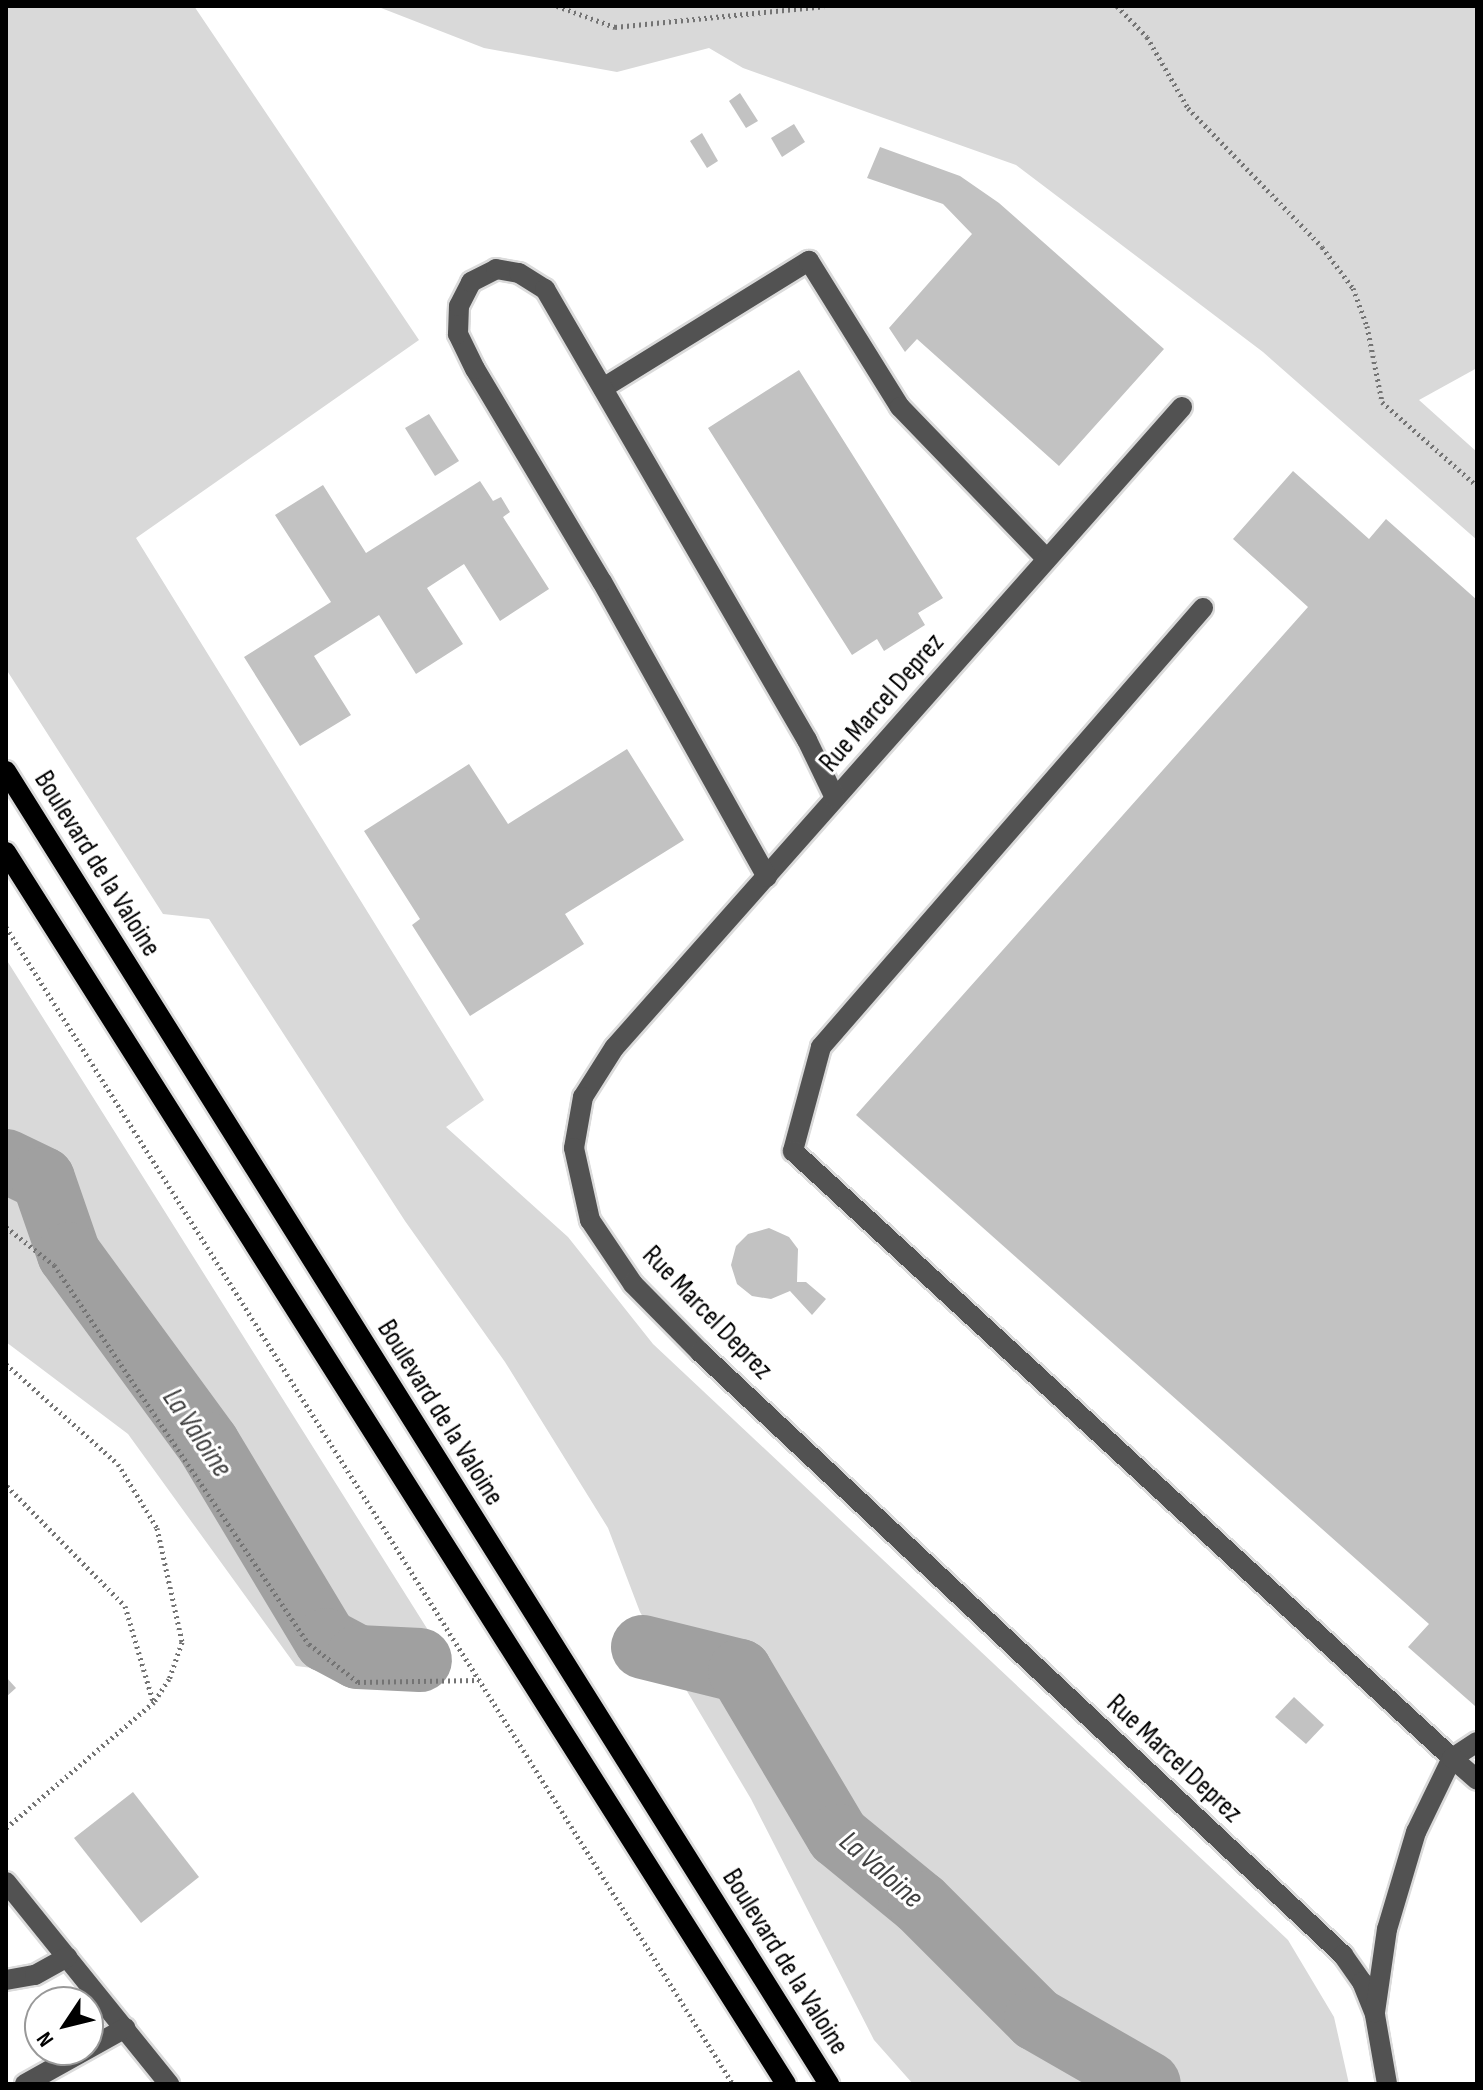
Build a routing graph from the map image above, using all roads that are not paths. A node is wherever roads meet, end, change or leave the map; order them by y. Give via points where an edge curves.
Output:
1 (603, 388) junction
2 (1182, 407) dead end
3 (1047, 559) junction
4 (1203, 608) dead end
5 (6, 771) edge
6 (835, 798) junction
7 (6, 852) edge
8 (767, 877) junction
9 (1477, 1742) edge
10 (1452, 1758) junction
11 (1477, 1780) edge
12 (6, 1882) edge
13 (67, 1957) junction
14 (6, 1980) edge
15 (1375, 2015) junction
16 (125, 2028) junction
17 (25, 2084) edge
18 (169, 2084) edge
19 (786, 2084) edge
20 (829, 2084) edge
21 (1387, 2084) edge

1 - 3 street via 809,261 900,407
1 - 6 street via 807,740
1 - 8 street via 545,289 519,273 496,269 471,282 459,306 458,334 469,357
2 - 3 street, Rue Marcel Deprez
3 - 6 street, Rue Marcel Deprez
4 - 10 street via 821,1047 793,1151
5 - 20 main road, Boulevard de la Valoine
6 - 8 street, Rue Marcel Deprez
7 - 19 main road
8 - 15 street, Rue Marcel Deprez via 614,1048 583,1097 574,1148 590,1220 633,1284 700,1352 1343,1955 1362,1982
9 - 10 street
10 - 11 street
10 - 15 street via 1412,1846 1387,1929
12 - 13 street
13 - 14 street via 35,1975
13 - 16 street
15 - 21 street, Rue Marcel Deprez
16 - 17 street
16 - 18 street

